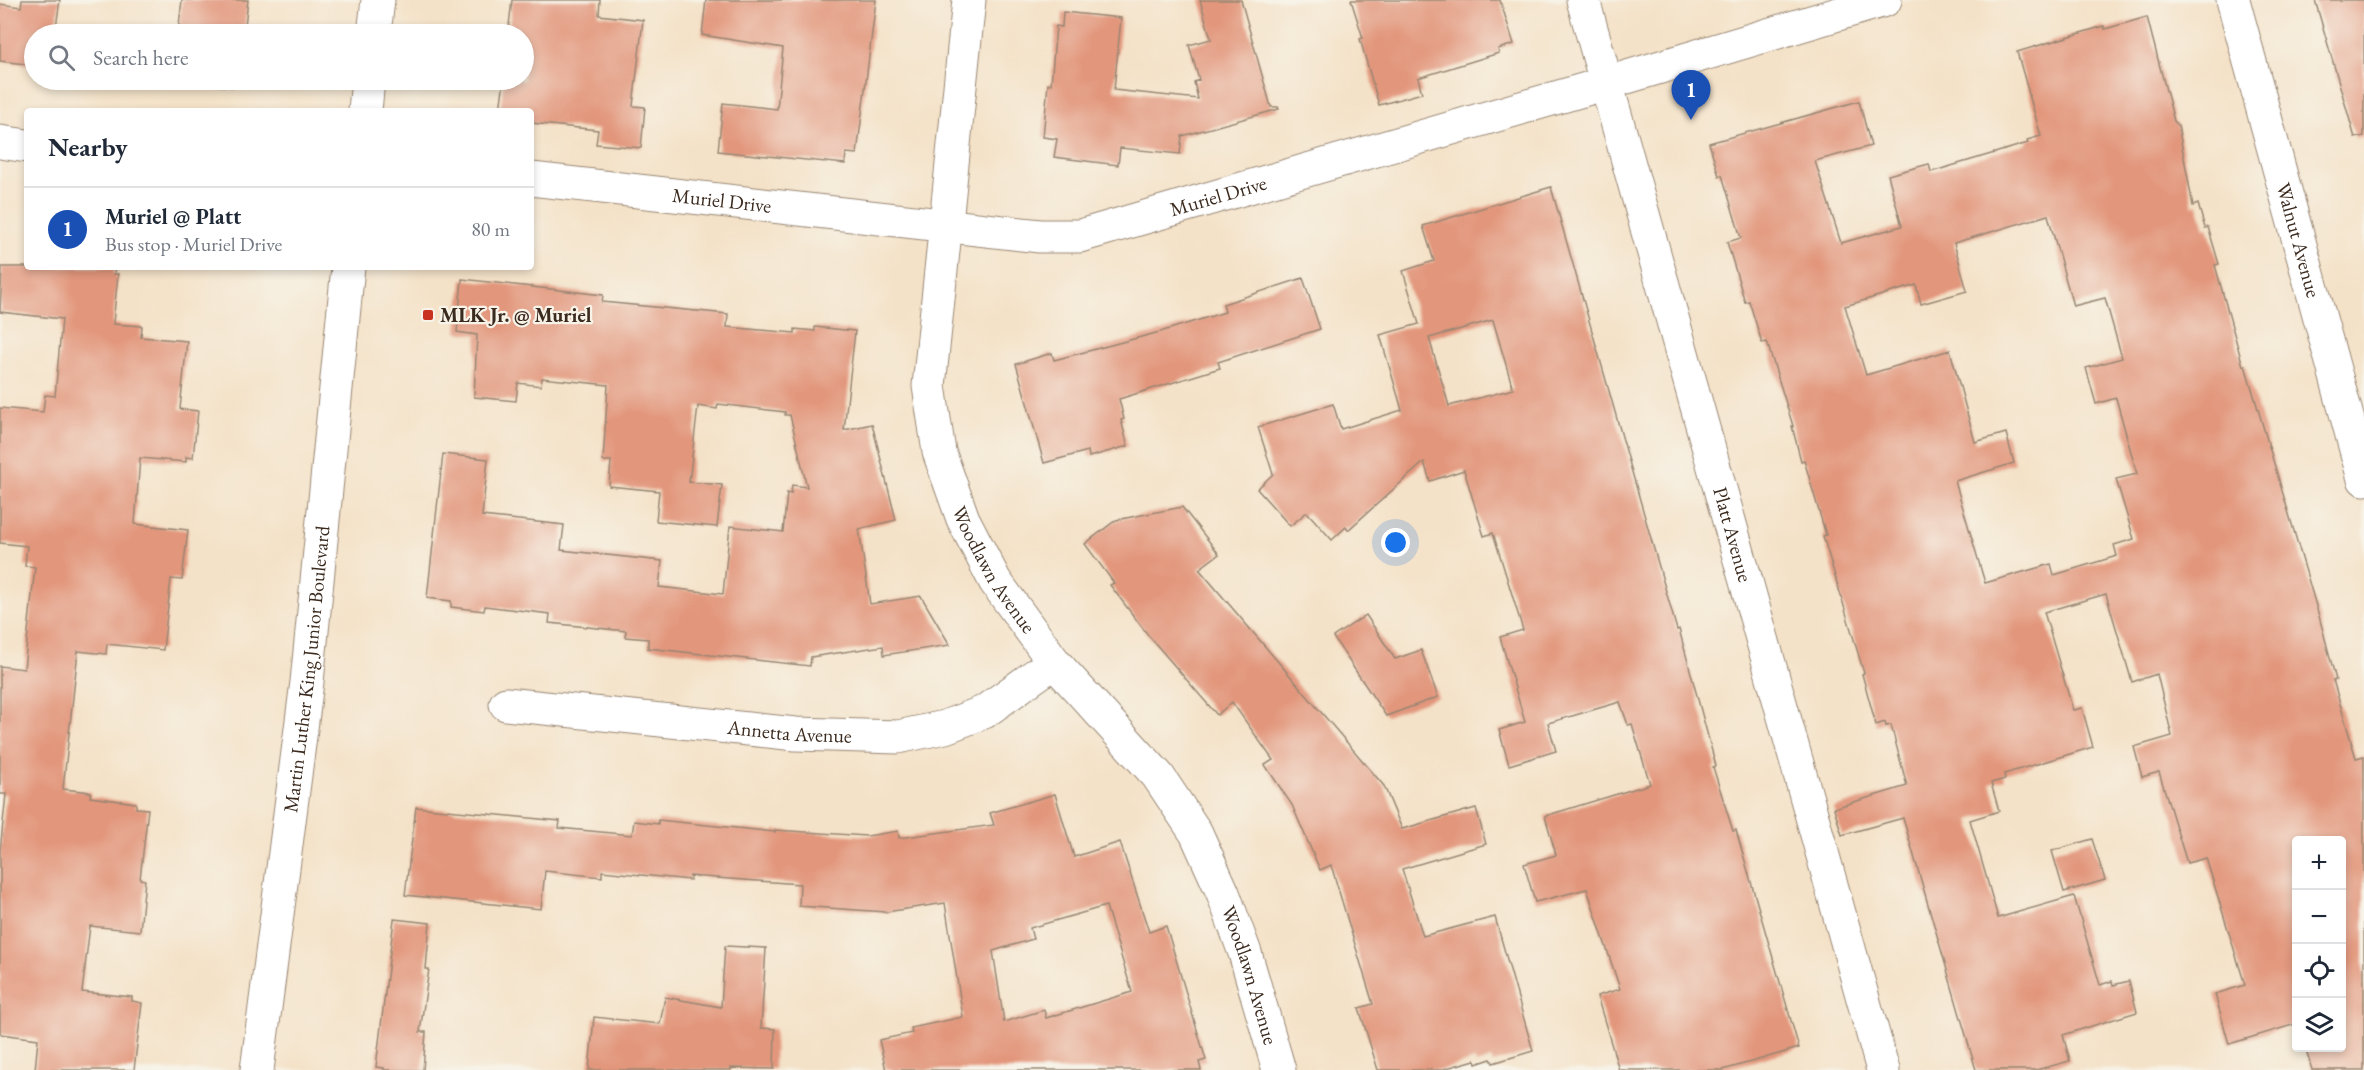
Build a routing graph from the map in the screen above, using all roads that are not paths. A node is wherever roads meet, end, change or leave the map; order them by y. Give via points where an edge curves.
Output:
1 (378, 0) edge
2 (969, 0) edge
3 (1583, 0) edge
4 (1885, 0) edge
5 (2233, 0) edge
6 (375, 24) edge
7 (1607, 83) junction
8 (367, 90) edge
9 (365, 108) edge
10 (0, 142) edge
11 (24, 146) edge
12 (534, 179) edge
13 (945, 225) junction
14 (348, 270) edge
15 (2364, 479) edge
16 (1054, 662) junction
17 (506, 704) dead end
18 (257, 1070) edge
19 (1279, 1070) edge
20 (1883, 1070) edge

1 - 6 street
2 - 13 street, Woodlawn Avenue
3 - 7 street, Platt Avenue
4 - 7 street, Muriel Drive
5 - 15 street, Walnut Avenue
7 - 13 street, Muriel Drive via 1080,236 1040,236
7 - 20 street, Platt Avenue
8 - 9 street
10 - 11 street
12 - 13 street, Muriel Drive
13 - 16 street, Woodlawn Avenue via 929,386 939,452 963,519 995,581
14 - 18 street, Martin Luther King Junior Boulevard via 307,682
16 - 17 street, Annetta Avenue via 984,712 945,727 898,737 796,734
16 - 19 street, Woodlawn Avenue via 1158,776 1196,833 1245,953

